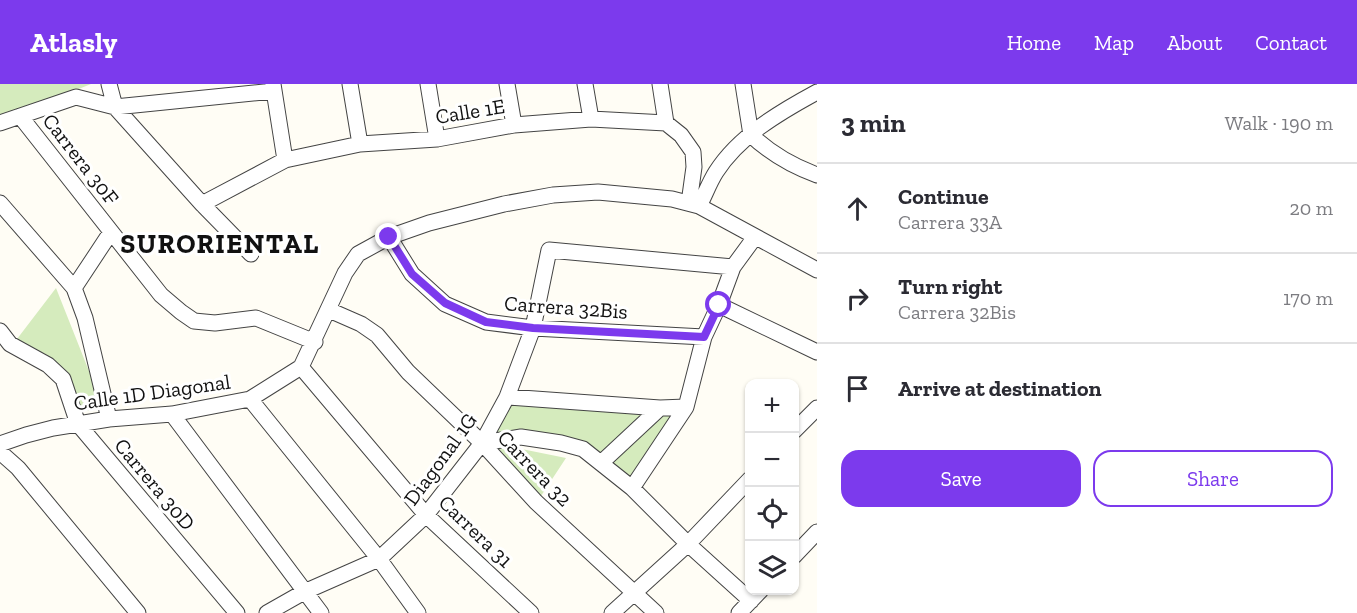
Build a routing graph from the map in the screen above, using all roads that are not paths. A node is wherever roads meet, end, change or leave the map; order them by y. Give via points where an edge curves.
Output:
1 (109, 84) edge
2 (350, 84) edge
3 (428, 84) edge
4 (507, 84) edge
5 (585, 84) edge
6 (660, 84) edge
7 (743, 84) edge
8 (273, 88) edge
9 (817, 92) edge
10 (114, 107) junction
11 (20, 116) junction
12 (591, 119) junction
13 (0, 123) edge
14 (666, 123) junction
15 (514, 125) junction
16 (751, 135) junction
17 (437, 139) junction
18 (360, 144) junction
19 (285, 160) junction
20 (817, 175) edge
21 (0, 203) edge
22 (202, 204) junction
23 (694, 204) junction
24 (111, 232) junction
25 (389, 237) junction
26 (755, 237) junction
27 (250, 254) dead end
28 (733, 267) junction
29 (817, 270) edge
30 (74, 288) junction
31 (719, 305) junction
32 (329, 310) junction
33 (533, 328) junction
34 (0, 331) edge
35 (704, 337) junction
36 (315, 342) junction
37 (817, 352) edge
38 (301, 367) junction
39 (507, 397) junction
40 (250, 399) junction
41 (686, 407) junction
42 (660, 408) junction
43 (817, 408) edge
44 (172, 414) junction
45 (109, 419) junction
46 (78, 424) junction
47 (799, 428) edge
48 (482, 443) junction
49 (0, 444) edge
50 (0, 452) edge
51 (601, 463) junction
52 (745, 484) edge
53 (632, 488) junction
54 (426, 515) junction
55 (817, 532) edge
56 (688, 544) junction
57 (799, 552) edge
58 (379, 559) junction
59 (304, 592) junction
60 (635, 592) junction
61 (756, 596) edge
62 (138, 613) edge
63 (237, 613) edge
64 (267, 613) edge
65 (321, 613) edge
66 (418, 613) edge
67 (531, 613) edge
68 (612, 613) edge
69 (656, 613) edge
70 (739, 613) edge

1 - 10 street
2 - 18 street
3 - 17 street
4 - 15 street
5 - 12 street
6 - 14 street
7 - 16 street
8 - 10 street
8 - 19 street
9 - 16 street
10 - 11 street via 76,97
10 - 22 street
11 - 13 street
11 - 24 street, Carrera 30F
12 - 14 street, Calle 1E
12 - 15 street, Calle 1E
14 - 23 street via 681,135 693,153
15 - 17 street, Calle 1E
16 - 20 street via 792,166
16 - 23 street via 716,172
17 - 18 street, Calle 1E
18 - 19 street, Calle 1E
19 - 22 street, Calle 1E
21 - 30 street
22 - 27 street
23 - 25 street, Calle 1D Diagonal via 598,192 553,195 429,223
23 - 26 street, Calle 1D Diagonal
24 - 30 street
24 - 36 street, Carrera 30F via 161,295 194,321 256,318
25 - 32 street, Calle 1D Diagonal via 358,254
25 - 33 street, Carrera 32Bis via 412,274 445,303 486,322
26 - 28 street
26 - 29 street, Calle 1D Diagonal
28 - 31 street
28 - 33 street, Diagonal 1G via 549,250
30 - 45 street via 86,318
31 - 35 street
31 - 37 street
32 - 36 street, Calle 1D Diagonal
32 - 48 street, Carrera 32 via 377,335 408,372
33 - 35 street, Carrera 32Bis
33 - 39 street, Diagonal 1G
34 - 46 street, Carrera 30D via 10,344 48,365 63,379
35 - 41 street
36 - 38 street, Calle 1D Diagonal
38 - 40 street, Calle 1D Diagonal
38 - 54 street, Carrera 31
39 - 42 street
39 - 48 street, Diagonal 1G
40 - 44 street, Calle 1D Diagonal
40 - 58 street
41 - 42 street
41 - 53 street
42 - 51 street
43 - 47 street
44 - 45 street, Calle 1D Diagonal
44 - 59 street
45 - 46 street, Calle 1D Diagonal
46 - 49 street, Calle 1D Diagonal
46 - 63 street, Carrera 30D
48 - 51 street via 521,437 561,443 583,449
48 - 54 street, Diagonal 1G
48 - 60 street, Carrera 32 via 536,502
50 - 62 street via 18,468
51 - 53 street
52 - 56 street
53 - 56 street
54 - 58 street, Diagonal 1G
54 - 67 street, Carrera 31
55 - 57 street
56 - 60 street
56 - 61 street
58 - 59 street, Diagonal 1G
58 - 66 street
59 - 64 street, Diagonal 1G
59 - 65 street
60 - 68 street
60 - 69 street, Carrera 32
61 - 70 street

